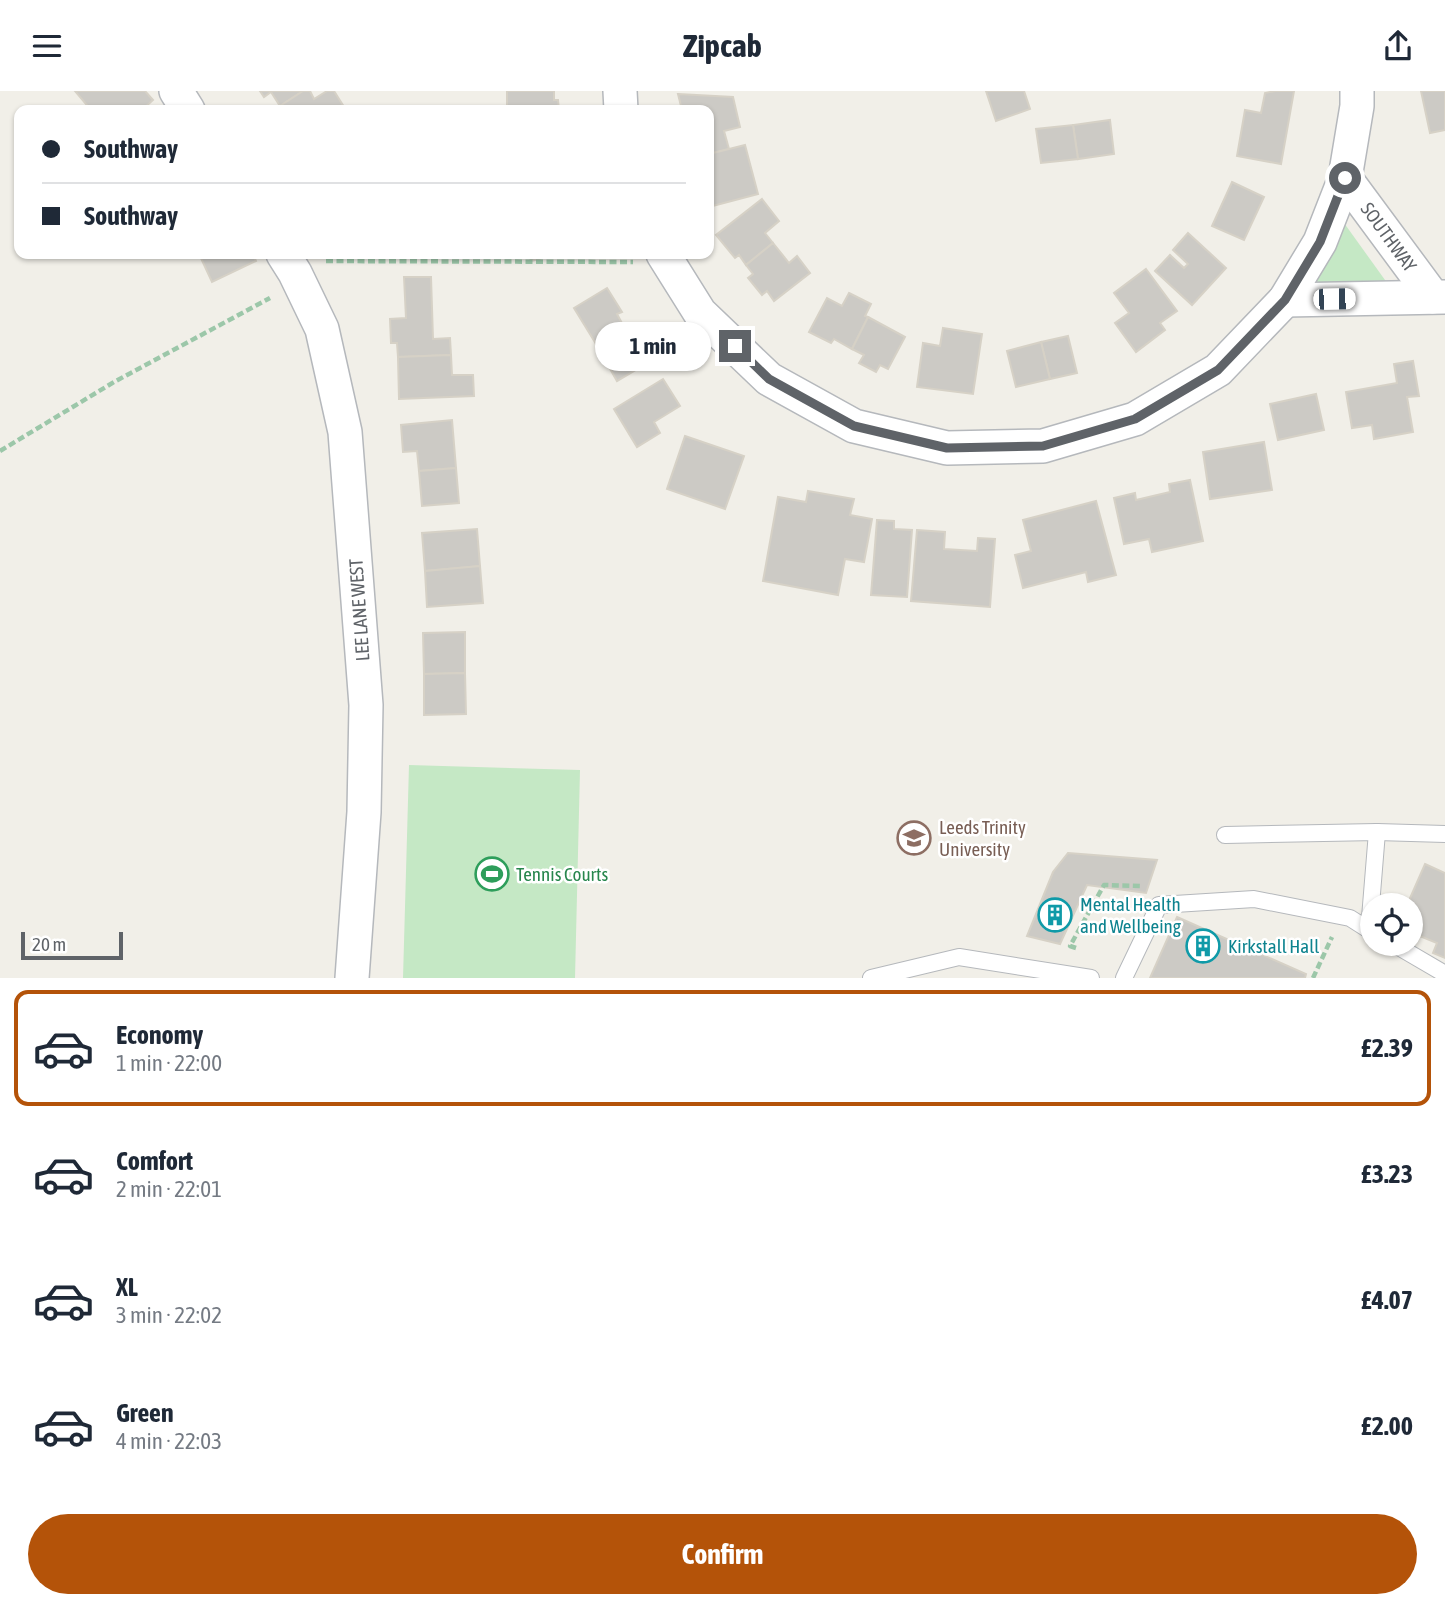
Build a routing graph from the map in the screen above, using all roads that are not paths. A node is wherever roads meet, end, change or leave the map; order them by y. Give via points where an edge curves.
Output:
1 (1357, 91) edge
2 (1345, 178) junction
3 (667, 259) edge
4 (288, 263) edge
5 (1439, 297) edge
6 (1285, 300) junction
7 (1377, 832) junction
8 (1445, 834) edge
9 (1225, 835) dead end
10 (1373, 893) edge
11 (1360, 924) edge
12 (1414, 956) edge
13 (1445, 974) edge
14 (352, 978) edge
15 (871, 978) edge
16 (1091, 978) edge
17 (1124, 978) edge

1 - 2 street, SOUTHWAY
2 - 5 street, SOUTHWAY
2 - 6 street, SOUTHWAY via 1320,242
3 - 6 street, SOUTHWAY via 700,313 769,379 854,426 947,448 1043,446 1135,419 1218,370
4 - 14 street, LEE LANE WEST via 322,329 345,432 366,705
5 - 6 street, SOUTHWAY
7 - 8 lane
7 - 9 lane
7 - 10 lane
11 - 17 lane via 1350,918 1254,898 1159,905
12 - 13 lane
15 - 16 lane via 959,957

